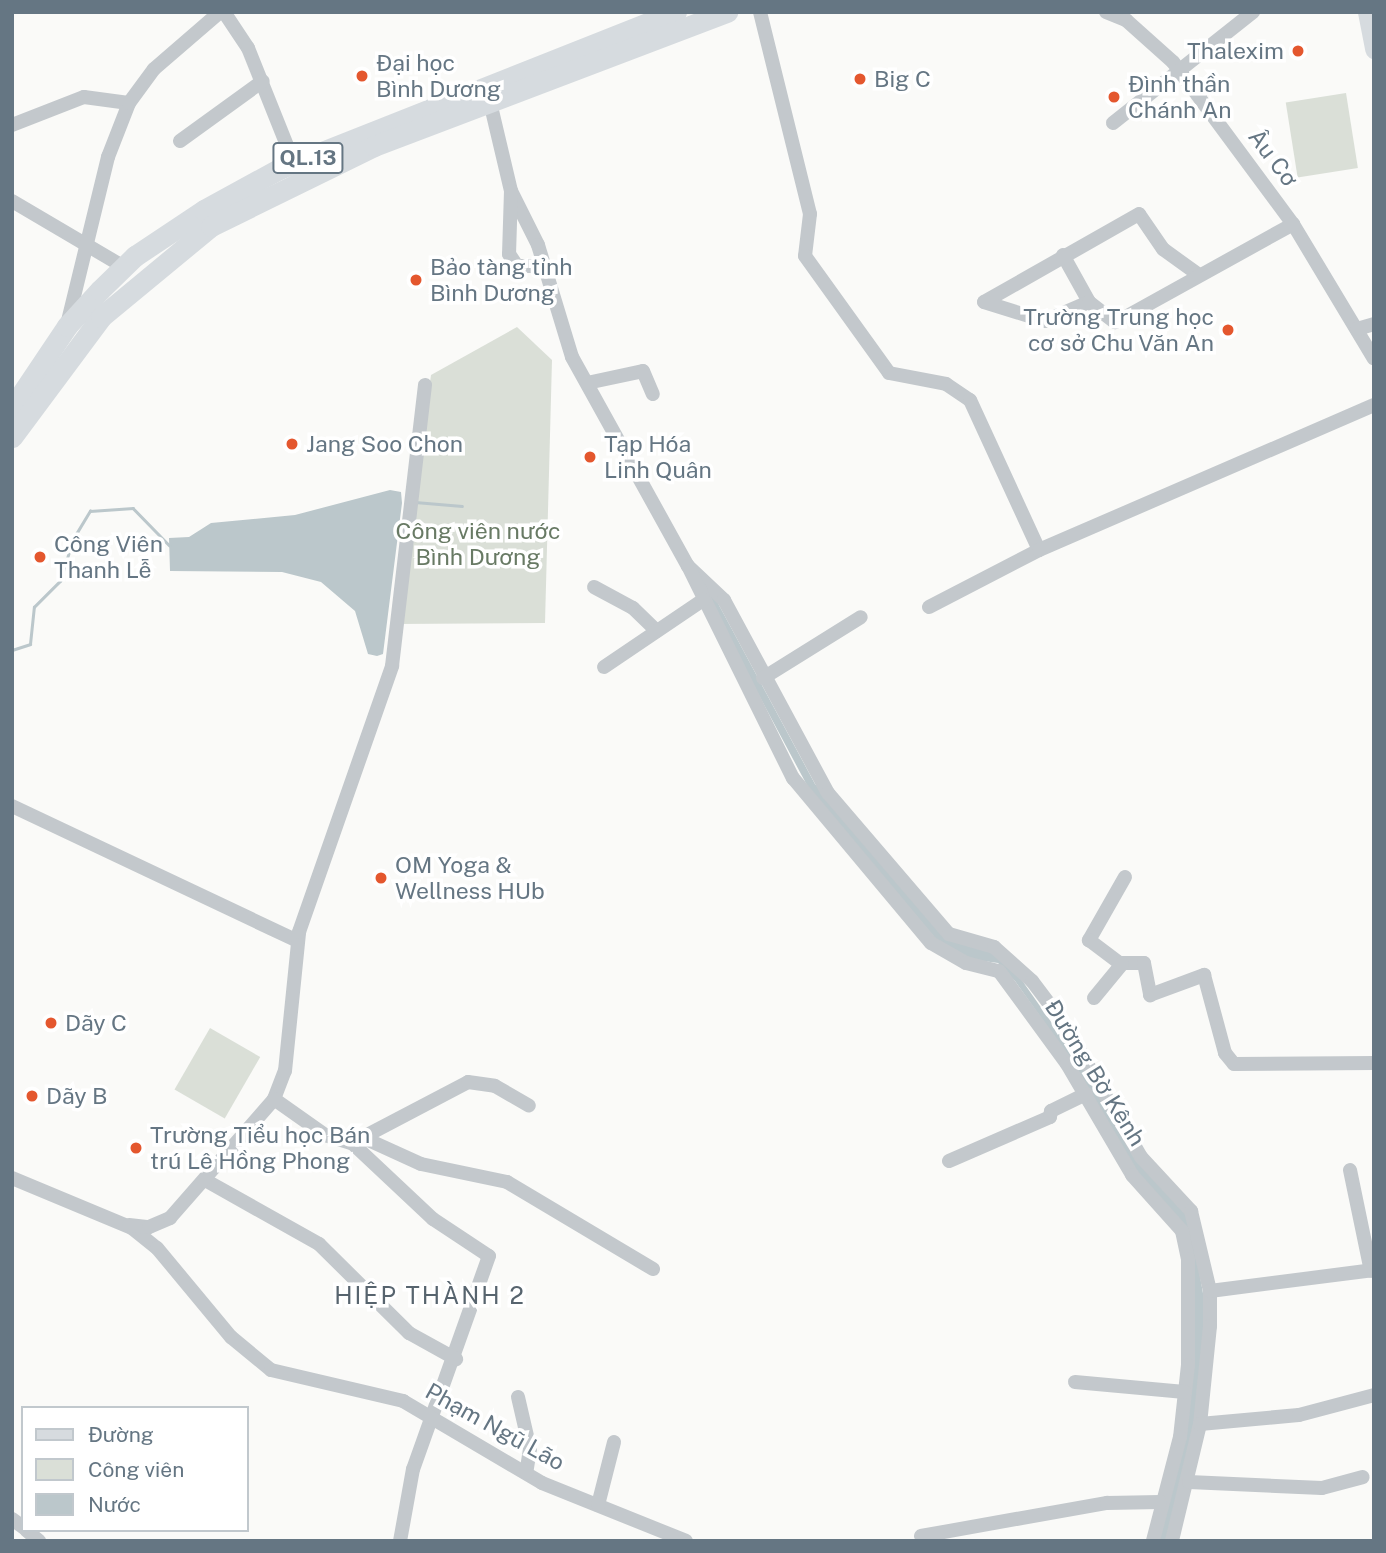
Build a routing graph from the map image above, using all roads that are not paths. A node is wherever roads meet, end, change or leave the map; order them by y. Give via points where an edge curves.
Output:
1 (222, 12) edge
2 (676, 12) edge
3 (727, 12) edge
4 (760, 12) edge
5 (1107, 12) edge
6 (1253, 12) edge
7 (1367, 12) edge
8 (1373, 41) edge
9 (1180, 71) junction
10 (263, 81) junction
11 (489, 102) junction
12 (129, 103) junction
13 (1113, 123) dead end
14 (12, 125) edge
15 (180, 141) dead end
16 (294, 163) junction
17 (511, 191) junction
18 (13, 204) edge
19 (1293, 224) junction
20 (86, 242) junction
21 (1063, 255) junction
22 (542, 266) junction
23 (130, 274) junction
24 (1199, 275) junction
25 (1089, 302) junction
26 (1374, 324) edge
27 (67, 326) junction
28 (1357, 329) junction
29 (1374, 359) edge
30 (587, 383) junction
31 (425, 385) dead end
32 (653, 394) dead end
33 (1374, 405) edge
34 (12, 408) edge
35 (12, 437) edge
36 (1039, 550) junction
37 (688, 566) junction
38 (594, 587) dead end
39 (703, 600) junction
40 (929, 607) dead end
41 (861, 617) dead end
42 (657, 631) junction
43 (604, 667) dead end
44 (763, 678) junction
45 (12, 806) edge
46 (1125, 877) dead end
47 (298, 941) junction
48 (1122, 964) junction
49 (1094, 998) dead end
50 (1374, 1063) edge
51 (1086, 1094) junction
52 (274, 1099) junction
53 (528, 1107) dead end
54 (359, 1141) junction
55 (949, 1161) dead end
56 (1350, 1170) dead end
57 (12, 1178) edge
58 (205, 1180) junction
59 (124, 1224) junction
60 (653, 1269) dead end
61 (1372, 1270) edge
62 (1209, 1296) junction
63 (1188, 1297) junction
64 (456, 1359) junction
65 (1074, 1382) dead end
66 (1185, 1392) junction
67 (1374, 1395) edge
68 (518, 1398) dead end
69 (433, 1416) junction
70 (1200, 1424) junction
71 (614, 1442) dead end
72 (526, 1473) junction
73 (1363, 1477) dead end
74 (1189, 1482) junction
75 (1160, 1502) junction
76 (598, 1505) junction
77 (656, 1535) edge
78 (921, 1536) dead end
79 (967, 1536) edge
80 (400, 1541) edge
81 (686, 1541) edge
82 (1153, 1541) edge
83 (1172, 1541) edge

1 - 10 street
1 - 12 street via 154,69
2 - 16 highway, QL.13
3 - 11 highway, QL.13
4 - 36 street via 810,214 805,256 889,373 946,384 970,400
5 - 9 street, Âu Cơ via 1126,20
6 - 9 street
7 - 8 main road
9 - 13 street
9 - 19 street, Âu Cơ
10 - 15 street
10 - 16 street
11 - 17 street
11 - 23 highway, QL.13 via 282,187
12 - 14 street via 83,97
12 - 20 street
16 - 23 highway, QL.13 via 204,211
17 - 22 street
17 - 22 street via 509,254 517,266
18 - 20 street
19 - 24 street
19 - 28 street, Âu Cơ
20 - 23 street
20 - 27 street
21 - 24 street via 1139,214 1163,249
21 - 25 street
21 - 25 street via 984,302 1045,321
22 - 30 street
23 - 27 highway, QL.13
23 - 35 highway, QL.13
24 - 25 street via 1120,320 1108,320
26 - 28 street
27 - 34 highway, QL.13
28 - 29 street, Âu Cơ
30 - 32 street via 639,371
30 - 37 street
31 - 47 street via 392,666
33 - 36 street
36 - 40 street
37 - 39 street, Đường Bờ Kênh
37 - 44 street via 724,600
38 - 42 street via 633,608
39 - 42 street
39 - 51 street, Đường Bờ Kênh via 793,778 830,827 931,943 999,971
41 - 44 street
42 - 43 street
44 - 62 street via 828,793 948,934 1008,956 1063,1022 1141,1157 1191,1211
45 - 47 street
46 - 48 street via 1088,936
47 - 52 street via 285,1071
48 - 49 street
48 - 50 street via 1139,962 1149,969 1150,995 1204,975 1225,1053 1234,1064
51 - 55 street via 1042,1122
51 - 63 street, Đường Bờ Kênh via 1132,1175 1182,1231
52 - 54 street via 325,1135
52 - 58 street
53 - 54 street via 495,1086 468,1082
54 - 60 street via 421,1164 507,1182
54 - 64 street via 433,1219 489,1256
56 - 61 street
57 - 59 street, Phạm Ngũ Lão
58 - 59 street via 170,1217 149,1227
58 - 64 street via 319,1244 409,1333
59 - 69 street, Phạm Ngũ Lão via 157,1248 231,1337 271,1370 392,1398
61 - 62 street
62 - 63 street
62 - 70 street
63 - 66 street, Đường Bờ Kênh
64 - 69 street
65 - 66 street
66 - 75 street, Đường Bờ Kênh via 1181,1437
67 - 70 street via 1298,1415
68 - 72 street via 530,1449
69 - 72 street, Phạm Ngũ Lão
69 - 80 street via 413,1469
70 - 74 street
71 - 76 street
72 - 76 street, Phạm Ngũ Lão
73 - 74 street via 1322,1488
74 - 83 street
75 - 79 street via 1087,1506
75 - 82 street, Đường Bờ Kênh
76 - 77 street, Phạm Ngũ Lão
77 - 81 street, Phạm Ngũ Lão
78 - 79 street

